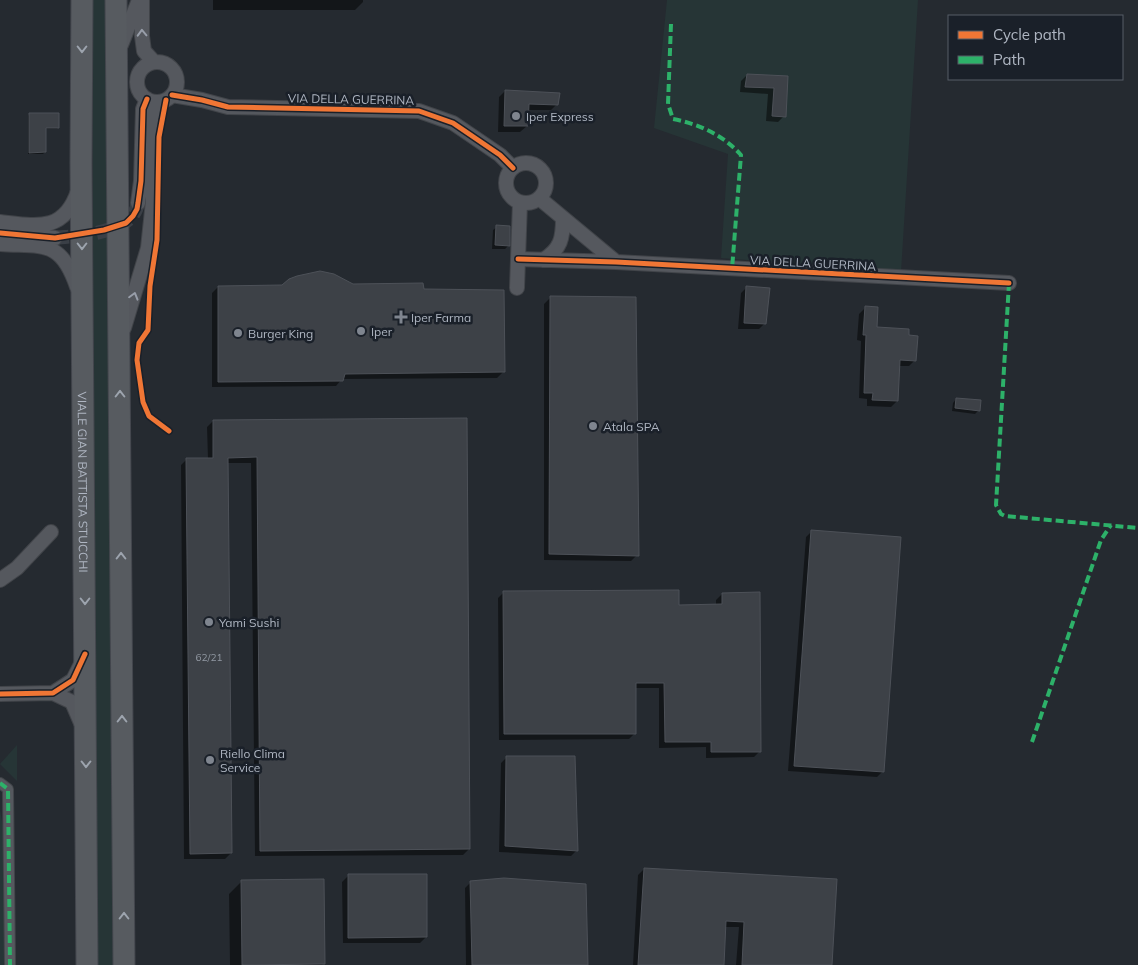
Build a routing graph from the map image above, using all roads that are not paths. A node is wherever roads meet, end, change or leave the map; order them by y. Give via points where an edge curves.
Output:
1 (82, 0) edge
2 (116, 0) edge
3 (140, 0) edge
4 (117, 58) junction
5 (154, 62) junction
6 (177, 77) junction
7 (172, 95) junction
8 (153, 100) junction
9 (202, 100) junction
10 (513, 168) junction
11 (82, 178) junction
12 (540, 198) junction
13 (138, 202) tunnel mouth
14 (520, 202) junction
15 (563, 218) junction
16 (0, 222) edge
17 (0, 232) edge
18 (56, 238) tunnel mouth
19 (0, 244) edge
20 (518, 259) junction
21 (543, 260) junction
22 (616, 262) junction
23 (1009, 283) dead end
24 (517, 288) dead end
25 (82, 304) junction
26 (120, 343) junction
27 (50, 532) dead end
28 (0, 580) edge
29 (85, 654) junction
30 (53, 693) junction
31 (0, 694) edge
32 (86, 732) junction
33 (0, 782) edge
34 (10, 965) edge
35 (87, 965) edge
36 (124, 965) edge

1 -> 11 main road, VIALE GIAN BATTISTA STUCCHI
2 - 4 main road
3 - 4 street
5 -> 3 street via 144,51
4 - 26 main road
5 - 6 street via 167,64
5 - 8 street via 139,74 138,88
6 - 7 street via 177,87
6 - 9 street, VIA DELLA GUERRINA
7 - 8 street via 166,100
7 - 9 street, VIA DELLA GUERRINA
8 - 13 street via 143,109
26 -> 8 street via 148,248 153,202
9 - 10 street, VIA DELLA GUERRINA via 228,106 419,111 453,123
10 - 12 street via 527,163 541,170 546,181
10 - 14 street via 507,178 507,190
11 - 16 street via 75,200 56,221 40,226
11 -> 25 main road, VIALE GIAN BATTISTA STUCCHI
12 - 14 street
12 - 15 street
14 - 20 street
15 - 21 street via 560,244
15 - 22 street
17 - 18 street
19 - 25 street via 48,247 58,253 72,272
20 - 21 street, VIA DELLA GUERRINA
20 - 24 street
21 - 22 street, VIA DELLA GUERRINA
22 - 23 street, VIA DELLA GUERRINA
25 -> 29 main road, VIALE GIAN BATTISTA STUCCHI
36 -> 26 main road
27 - 28 street via 17,568
29 - 30 street via 73,680
29 - 32 main road, VIALE GIAN BATTISTA STUCCHI
30 - 31 street
30 - 32 street via 72,702
32 -> 35 main road, VIALE GIAN BATTISTA STUCCHI
33 - 34 street via 8,789

